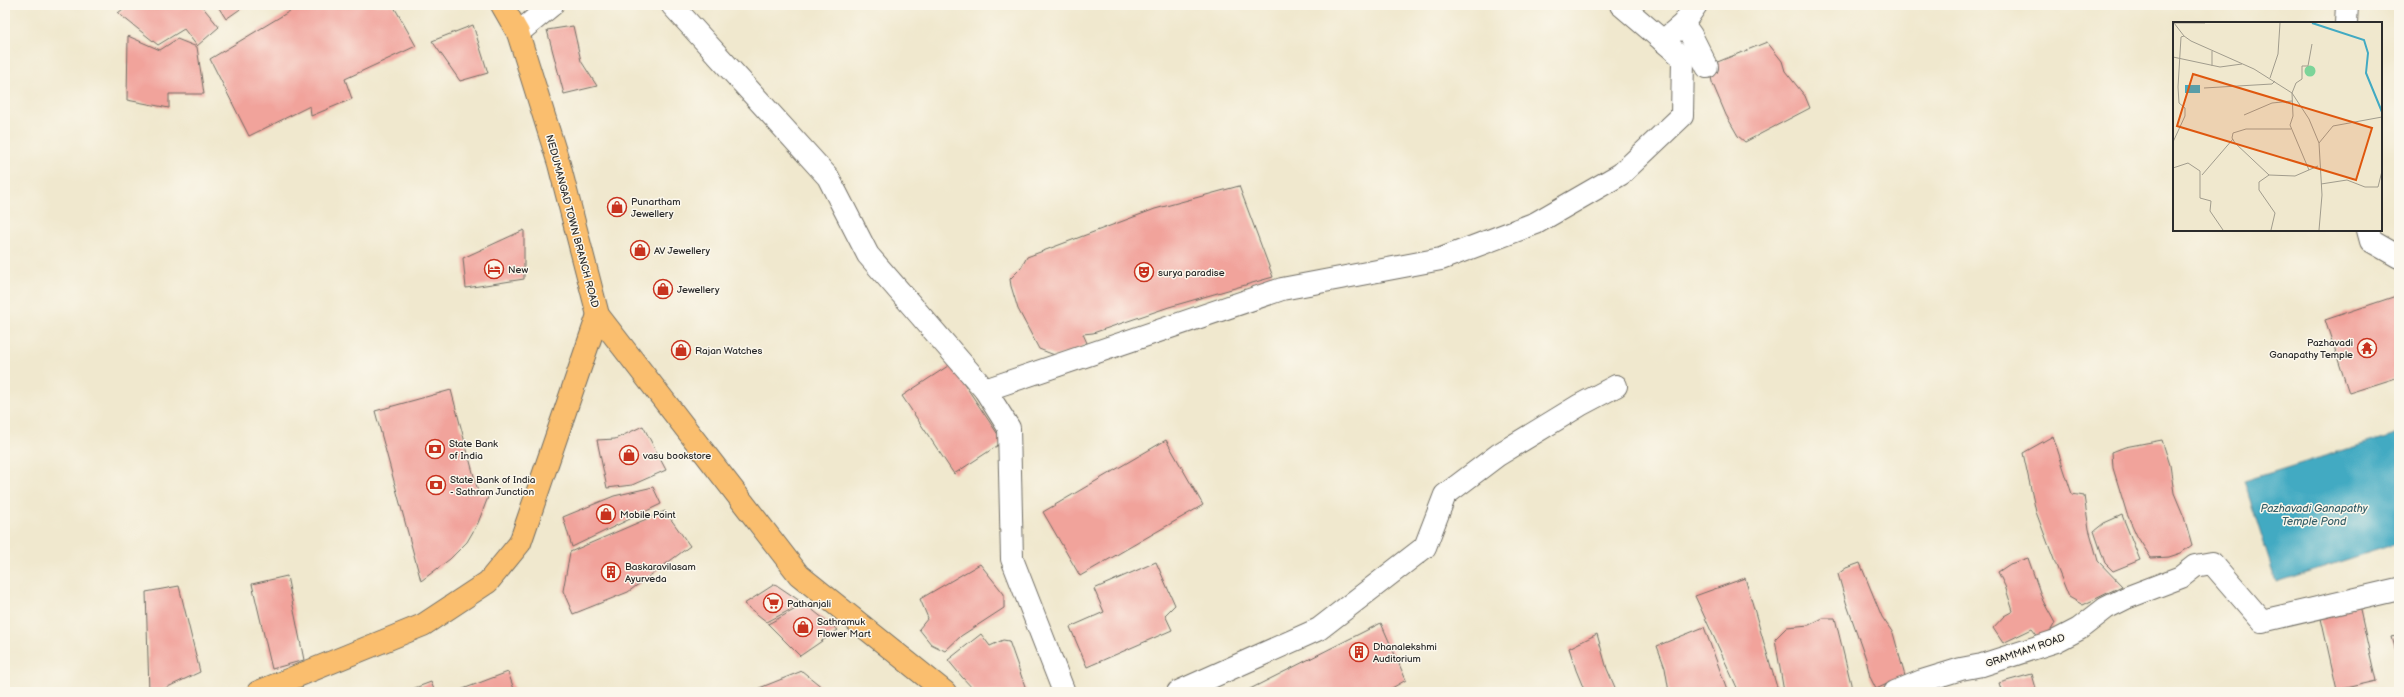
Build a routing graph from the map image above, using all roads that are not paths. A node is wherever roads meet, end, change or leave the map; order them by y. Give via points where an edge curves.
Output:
1 (502, 5) edge
2 (552, 5) edge
3 (672, 5) edge
4 (1621, 5) edge
5 (1696, 5) edge
6 (2347, 5) edge
7 (2346, 22) edge
8 (1683, 24) junction
9 (518, 33) junction
10 (1663, 41) junction
11 (1707, 67) dead end
12 (2368, 231) edge
13 (2399, 257) edge
14 (598, 315) junction
15 (1616, 386) dead end
16 (984, 390) junction
17 (2399, 589) edge
18 (258, 692) edge
19 (945, 692) edge
20 (1064, 692) edge
21 (1178, 692) edge
22 (1895, 692) edge

1 - 9 main road, NEDUMANGAD TOWN BRANCH ROAD
2 - 9 street
3 - 16 street via 828,177 868,255
4 - 10 street
5 - 8 street
6 - 7 street
8 - 10 street
8 - 11 street via 1692,35
9 - 14 main road, NEDUMANGAD TOWN BRANCH ROAD via 559,164
10 - 16 street via 1682,58 1682,116 1621,174 1536,223 1441,259 1282,289
12 - 13 street via 2371,241
14 - 18 main road via 520,543 488,582 423,625
14 - 19 main road, NEDUMANGAD TOWN BRANCH ROAD via 800,575
15 - 21 street via 1498,455 1445,495 1424,547 1319,629
16 - 20 street via 1009,428 1012,560
17 - 22 street, GRAMMAM ROAD via 2262,621 2212,563 2195,566 2181,577 2106,608 2079,629 2056,641 1922,681

